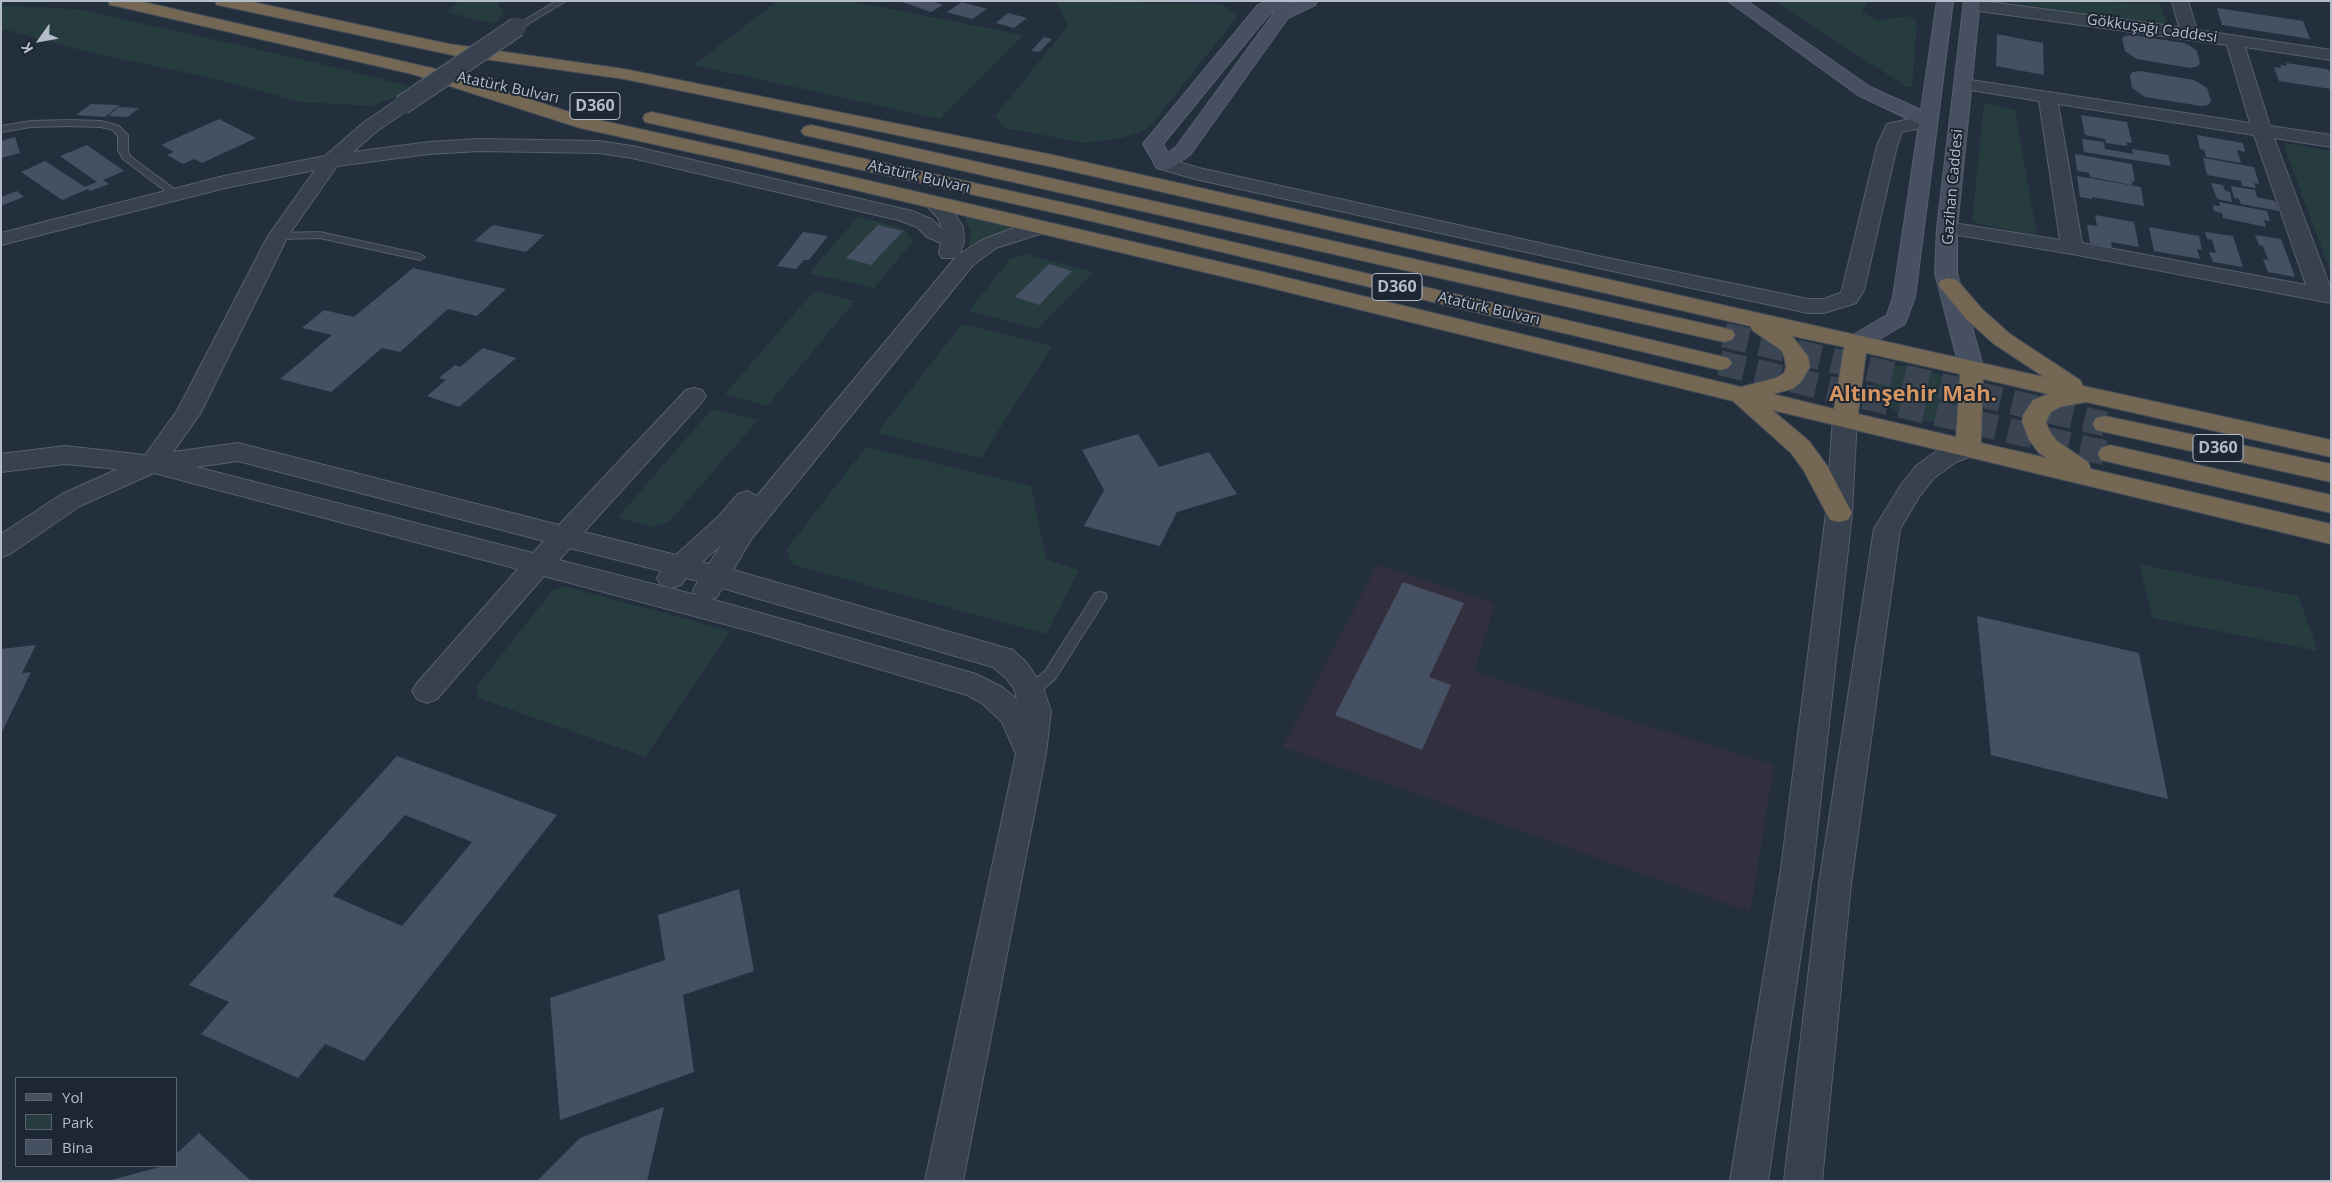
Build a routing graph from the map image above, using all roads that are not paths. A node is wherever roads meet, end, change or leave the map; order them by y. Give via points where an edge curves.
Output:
1 (116, 1) edge
2 (223, 1) edge
3 (562, 1) edge
4 (1283, 1) edge
5 (1736, 1) edge
6 (1764, 1) edge
7 (1944, 1) edge
8 (2180, 1) edge
9 (1305, 2) edge
10 (1972, 3) edge
11 (517, 27) joint
12 (2190, 34) junction
13 (2234, 40) junction
14 (450, 49) junction
15 (2331, 55) edge
16 (1843, 56) dead end
17 (418, 70) junction
18 (1875, 77) dead end
19 (1964, 84) junction
20 (2048, 98) junction
21 (580, 103) dead end
22 (1928, 114) junction
23 (637, 115) dead end
24 (742, 116) dead end
25 (790, 126) dead end
26 (1, 129) edge
27 (2262, 130) junction
28 (2331, 141) edge
29 (332, 161) junction
30 (1164, 164) junction
31 (176, 194) junction
32 (933, 202) junction
33 (1042, 227) junction
34 (1947, 228) junction
35 (278, 236) junction
36 (1, 239) edge
37 (953, 241) junction
38 (2072, 248) junction
39 (420, 257) dead end
40 (1949, 285) junction
41 (2326, 296) edge
42 (1744, 317) junction
43 (1724, 336) tunnel mouth
44 (1856, 344) junction
45 (1720, 363) tunnel mouth
46 (1972, 370) junction
47 (1738, 394) junction
48 (2088, 395) junction
49 (694, 396) dead end
50 (1845, 418) junction
51 (2105, 424) tunnel mouth
52 (1968, 448) junction
53 (2331, 449) edge
54 (2110, 454) tunnel mouth
55 (1, 463) edge
56 (152, 464) junction
57 (2331, 473) edge
58 (2098, 479) junction
59 (2331, 504) edge
60 (1839, 513) junction
61 (2331, 534) edge
62 (564, 537) junction
63 (1, 546) edge
64 (538, 565) junction
65 (680, 566) junction
66 (718, 576) junction
67 (657, 596) junction
68 (1100, 597) dead end
69 (696, 606) junction
70 (427, 691) dead end
71 (1030, 693) junction
72 (1006, 706) junction
73 (1030, 753) junction
74 (944, 1181) edge
75 (1750, 1181) edge
76 (1802, 1181) edge

1 - 17 highway, Atatürk Bulvarı / D360
2 - 14 highway, Atatürk Bulvarı / D360
3 - 11 lane
4 - 30 main road via 1264,9 1153,144
5 - 22 main road via 1864,91
6 - 16 main road
7 - 22 main road, Gazihan Caddesi
8 - 12 street
9 - 30 main road via 1282,14 1183,151
10 - 12 street, Gökkuşağı Caddesi
10 - 19 main road, Gazihan Caddesi
11 - 29 street, bridge via 370,127
12 - 13 street, Gökkuşağı Caddesi
13 - 15 street, Gökkuşağı Caddesi
13 - 27 street
14 - 24 highway, Atatürk Bulvarı / D360
14 - 42 highway via 624,74 1053,161
17 - 21 highway, Atatürk Bulvarı / D360
17 - 32 highway via 580,122
18 - 22 main road
19 - 20 street
19 - 34 main road, Gazihan Caddesi
20 - 27 street
20 - 38 street
22 - 30 street via 1894,128 1853,290 1848,298 1824,306 1808,306 1613,265
22 - 44 main road, Gazihan Caddesi via 1901,310 1897,319
23 - 45 highway, Atatürk Bulvarı / D360 via 1074,211
25 - 43 highway, Atatürk Bulvarı / D360
26 - 31 lane via 68,123 116,128 123,135 126,156
27 - 28 street
27 - 41 street
29 - 31 street
29 - 35 street
29 - 37 street via 440,147 598,147 632,152 905,216 924,223
31 - 36 street
32 - 33 highway
32 - 37 street via 953,227
33 - 47 highway
33 - 66 street via 989,244 965,260 743,531
34 - 38 street
34 - 40 main road, Gazihan Caddesi via 1946,274
35 - 39 lane via 320,235
35 - 56 street via 188,414
37 - 65 street via 945,264 728,523
38 - 41 street
40 - 46 main road, Gazihan Caddesi
40 - 48 highway via 2002,339
42 - 44 highway
42 - 47 highway via 1786,342 1796,356 1798,367 1784,384
44 - 46 highway
44 - 50 highway
46 - 48 highway
46 - 52 highway
47 - 50 highway
47 - 60 highway via 1800,447 1815,467
48 - 53 highway
48 - 58 highway via 2049,402 2037,412 2034,422 2038,434 2052,451
49 - 62 street
50 - 52 highway
50 - 60 street
51 - 57 highway, D360
52 - 58 highway
52 - 76 street via 1947,456 1925,472 1887,529 1835,884
54 - 59 highway, D360
55 - 56 street via 65,455
56 - 62 street via 238,452
56 - 63 street via 71,500
56 - 64 street
58 - 61 highway
60 - 75 street via 1797,869
62 - 64 street
62 - 65 street
64 - 67 street
64 - 70 street
65 - 66 street
65 - 67 street
66 - 69 street
66 - 71 street via 1003,658 1016,670
67 - 69 street
68 - 71 lane via 1050,675
69 - 72 street via 967,682
71 - 72 lane
71 - 73 street via 1036,710
72 - 73 street via 1022,728
73 - 74 street

